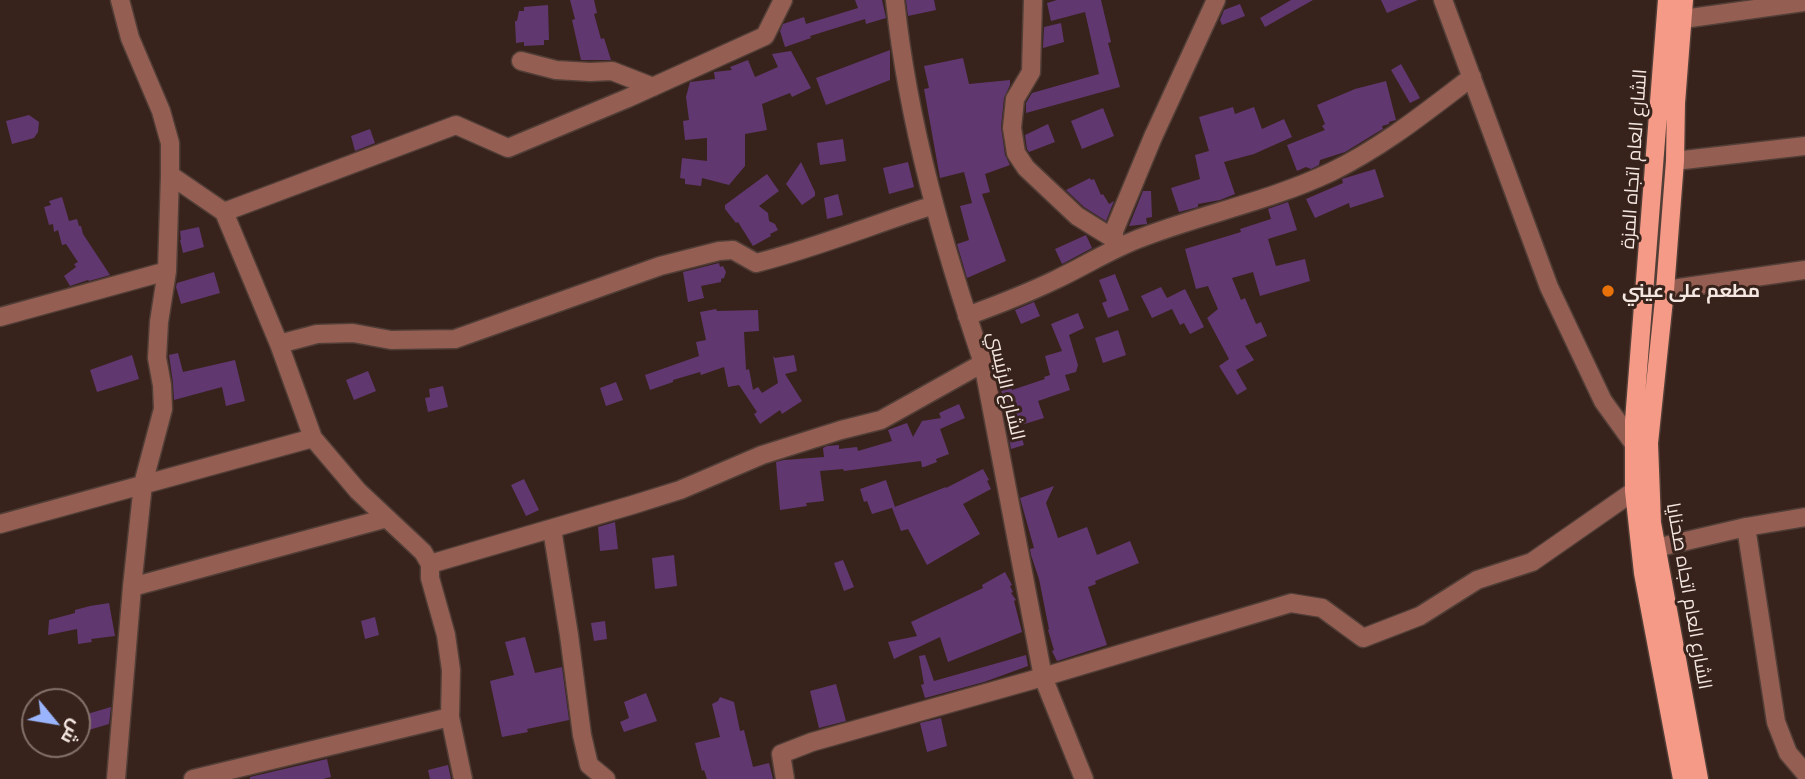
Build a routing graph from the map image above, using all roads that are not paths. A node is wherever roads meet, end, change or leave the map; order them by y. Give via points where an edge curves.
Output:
1 (783, 0) edge
2 (895, 0) edge
3 (1033, 0) edge
4 (1216, 0) edge
5 (1443, 0) edge
6 (1667, 0) edge
7 (1684, 0) edge
8 (122, 1) edge
9 (1805, 2) edge
10 (1683, 19) junction
11 (521, 61) dead end
12 (1472, 77) junction
13 (653, 87) junction
14 (1668, 102) junction
15 (1805, 146) edge
16 (1675, 161) junction
17 (170, 175) junction
18 (934, 205) junction
19 (224, 212) junction
20 (1116, 244) junction
21 (1805, 270) edge
22 (167, 271) junction
23 (1665, 290) junction
24 (967, 316) junction
25 (0, 317) edge
26 (279, 344) junction
27 (983, 363) junction
28 (313, 438) junction
29 (1642, 444) junction
30 (143, 484) junction
31 (1634, 491) junction
32 (1805, 517) edge
33 (387, 518) junction
34 (0, 524) edge
35 (1746, 527) junction
36 (552, 529) junction
37 (1657, 548) junction
38 (430, 564) junction
39 (132, 587) junction
40 (1043, 677) junction
41 (450, 717) junction
42 (1796, 751) edge
43 (1805, 773) edge
44 (116, 779) edge
45 (192, 779) edge
46 (463, 779) edge
47 (606, 779) edge
48 (785, 779) edge
49 (1084, 779) edge
50 (1682, 779) edge
51 (1699, 779) edge

1 - 13 street via 765,36
2 - 18 street, الشارع الرئيسي via 901,52
3 - 20 street via 1031,72 1015,99 1012,128 1016,153 1077,216
4 - 20 street via 1114,231
5 - 12 street
6 - 14 main road, الشارع العام اتجاه المزة
7 - 10 main road, الشارع العام اتجاه صحنايا
8 - 17 street via 130,38 161,111 170,144
9 - 10 street
10 - 14 main road, الشارع العام اتجاه صحنايا
11 - 13 street via 556,70 612,71
12 - 20 street via 1400,132 1330,172 1275,195
12 - 29 street via 1549,287 1603,401
13 - 19 street via 508,149 456,125
14 - 16 main road, الشارع العام اتجاه صحنايا
14 - 29 main road, الشارع العام اتجاه المزة via 1634,421
15 - 16 street
16 - 23 main road, الشارع العام اتجاه صحنايا
17 - 19 street
17 - 22 street
18 - 24 street, الشارع الرئيسي
18 - 26 street via 756,263 733,250 660,266 455,339 317,334
19 - 26 street
20 - 24 street via 1025,294
21 - 23 street
22 - 25 street
22 - 30 street via 157,358 163,409
23 - 29 main road, الشارع العام اتجاه صحنايا
24 - 27 street, الشارع الرئيسي
26 - 28 street
27 - 36 street via 880,420
27 - 40 street, الشارع الرئيسي
28 - 30 street
28 - 33 street
29 - 31 main road, الشارع العام اتجاه المزة
29 - 37 main road, الشارع العام اتجاه صحنايا
30 - 34 street
30 - 39 street
31 - 40 street via 1532,562 1477,580 1420,616 1363,638 1322,608 1291,603
31 - 50 main road, الشارع العام اتجاه المزة via 1643,573
32 - 35 street
33 - 38 street
33 - 39 street
35 - 37 street
35 - 42 street via 1776,722
36 - 38 street
36 - 47 street via 582,735 589,765
37 - 51 main road, الشارع العام اتجاه صحنايا
38 - 41 street via 451,670
39 - 44 street
40 - 48 street via 781,754
40 - 49 street, الشارع الرئيسي
41 - 45 street
41 - 46 street
42 - 43 street

